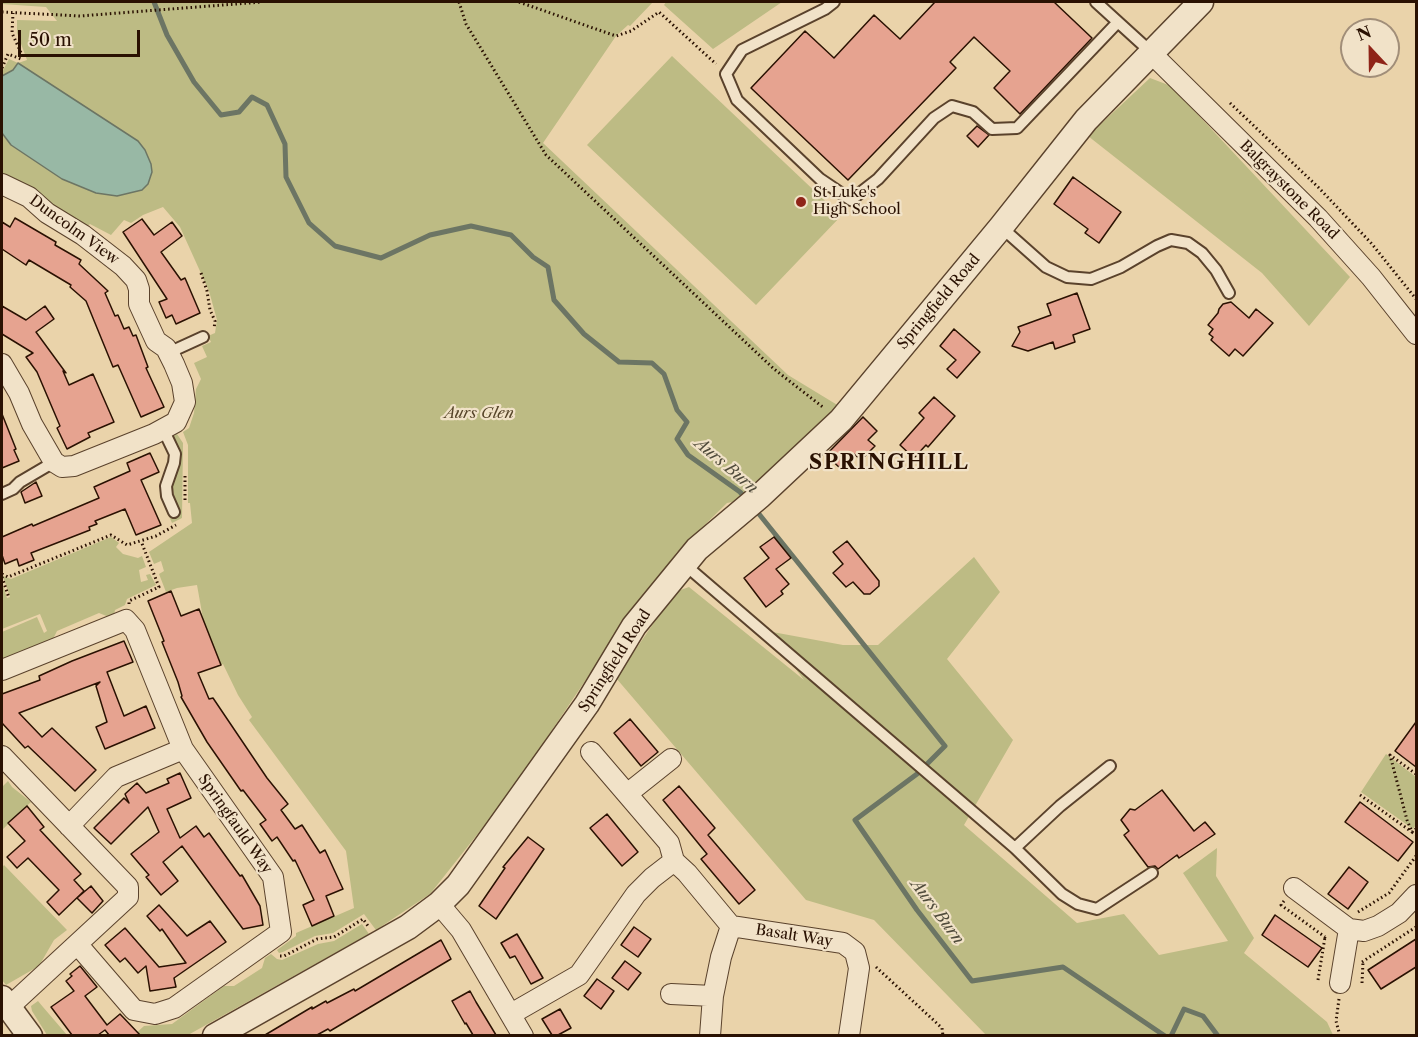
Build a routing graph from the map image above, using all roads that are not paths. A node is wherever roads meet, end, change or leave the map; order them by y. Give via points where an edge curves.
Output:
1 (834, 2) edge
2 (1201, 2) edge
3 (1103, 4) edge
4 (1117, 22) junction
5 (1152, 54) junction
6 (2, 184) edge
7 (1001, 227) junction
8 (1229, 293) dead end
9 (1416, 334) edge
10 (203, 337) road end
11 (168, 353) junction
12 (2, 363) edge
13 (164, 429) junction
14 (54, 462) junction
15 (2, 494) edge
16 (174, 512) dead end
17 (684, 564) junction
18 (2, 670) edge
19 (183, 749) junction
20 (591, 752) dead end
21 (2, 756) edge
22 (671, 759) dead end
23 (1110, 766) dead end
24 (627, 794) junction
25 (69, 826) junction
26 (1015, 848) junction
27 (674, 861) junction
28 (1152, 873) dead end
29 (1294, 888) dead end
30 (1416, 895) edge
31 (440, 904) junction
32 (731, 926) junction
33 (1349, 929) junction
34 (78, 945) junction
35 (1340, 983) road end
36 (671, 994) dead end
37 (713, 996) junction
38 (5, 1002) edge
39 (511, 1014) junction
40 (30, 1035) edge
41 (215, 1035) edge
42 (523, 1035) edge
43 (710, 1035) edge
44 (849, 1035) edge

1 - 4 lane via 742,50 726,74 737,100 820,179 851,200 878,179 934,118 952,106 973,112 992,129 1017,128
2 - 5 street, Springfield Road
3 - 4 lane
4 - 5 lane
5 - 7 street, Springfield Road via 1086,120
5 - 9 street, Balgraystone Road via 1318,218
6 - 11 street, Duncolm View via 29,196 123,266 136,280 139,304 156,341
7 - 8 lane via 1046,267 1067,277 1091,279 1171,240 1188,243 1216,270
7 - 17 street, Springfield Road via 841,420
10 - 11 lane
11 - 13 street, Duncolm View via 182,383 185,402 176,422
12 - 14 street
13 - 14 street, Duncolm View via 74,466 62,467
13 - 16 lane via 175,454 165,486
14 - 15 lane
17 - 26 lane
17 - 31 street, Springfield Road via 634,626 587,704 458,885
18 - 19 street, Springfauld Way via 126,620 135,630
19 - 25 street via 116,777
19 - 34 street, Springfauld Way via 273,877 281,932 174,1008 155,1014 134,1010
20 - 24 street
21 - 25 street
22 - 24 street
23 - 26 lane
24 - 27 street via 669,843
25 - 34 street via 128,887 128,897
26 - 28 lane via 1062,894 1097,909
27 - 32 street
27 - 39 street via 636,894 579,975
29 - 33 street
30 - 33 street via 1399,913 1378,926 1364,931
31 - 39 street via 461,930
31 - 41 street, Springfield Road via 408,927
32 - 37 street
32 - 44 street, Basalt Way via 843,943 855,952 859,968
33 - 35 street via 1354,961
34 - 38 street
36 - 37 street
37 - 43 street
38 - 40 street
39 - 42 street

